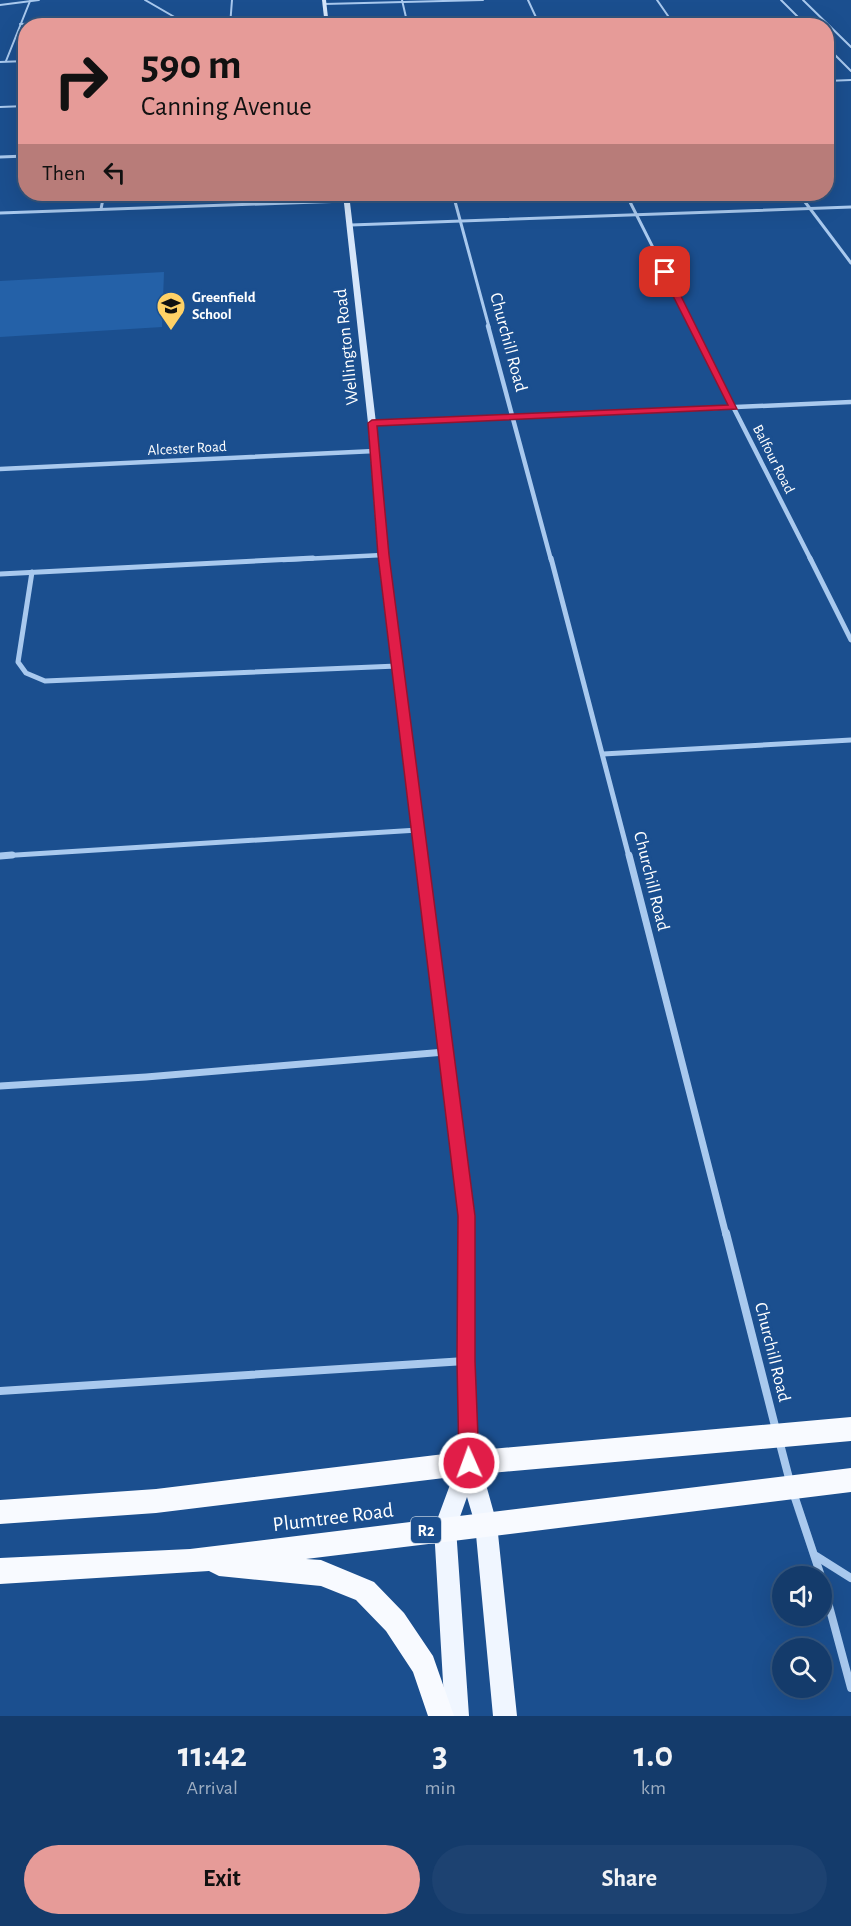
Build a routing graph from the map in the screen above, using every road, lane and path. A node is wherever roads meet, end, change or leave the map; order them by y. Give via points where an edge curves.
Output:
1 (39, 0) edge
2 (145, 0) edge
3 (232, 0) edge
4 (483, 0) edge
5 (528, 0) edge
6 (657, 0) edge
7 (781, 0) edge
8 (803, 0) edge
9 (30, 1) edge
10 (403, 1) edge
11 (324, 2) edge
12 (0, 5) edge
13 (23, 18) edge
14 (176, 18) edge
15 (231, 18) edge
16 (326, 18) edge
17 (406, 18) edge
18 (536, 18) edge
19 (669, 18) edge
20 (799, 18) edge
21 (821, 18) edge
22 (18, 29) edge
23 (834, 30) edge
24 (851, 47) edge
25 (834, 54) edge
26 (18, 61) edge
27 (0, 62) edge
28 (6, 62) junction
29 (851, 71) edge
30 (851, 80) edge
31 (834, 81) edge
32 (18, 106) edge
33 (0, 107) edge
34 (18, 156) edge
35 (0, 157) edge
36 (103, 201) edge
37 (264, 201) edge
38 (347, 201) edge
39 (455, 201) edge
40 (630, 201) edge
41 (804, 201) edge
42 (851, 207) edge
43 (810, 208) junction
44 (101, 209) junction
45 (0, 213) edge
46 (636, 214) junction
47 (460, 220) junction
48 (351, 225) junction
49 (851, 263) edge
50 (851, 402) edge
51 (734, 407) junction
52 (512, 417) junction
53 (372, 423) junction
54 (375, 452) junction
55 (0, 469) edge
56 (383, 555) junction
57 (32, 572) junction
58 (0, 574) edge
59 (851, 640) edge
60 (398, 666) junction
61 (851, 740) edge
62 (603, 754) junction
63 (419, 830) junction
64 (0, 856) edge
65 (445, 1052) junction
66 (0, 1086) edge
67 (466, 1361) junction
68 (0, 1391) edge
69 (851, 1429) edge
70 (778, 1435) junction
71 (469, 1463) junction
72 (851, 1480) edge
73 (791, 1486) junction
74 (0, 1512) edge
75 (486, 1524) junction
76 (445, 1528) junction
77 (816, 1556) junction
78 (190, 1561) junction
79 (819, 1566) edge
80 (0, 1571) edge
81 (851, 1578) edge
82 (832, 1616) edge
83 (851, 1688) edge
84 (441, 1716) edge
85 (457, 1716) edge
86 (505, 1716) edge

1 - 9 street
2 - 14 street
3 - 15 street
4 - 10 street
5 - 18 street
6 - 19 street
7 - 20 street
8 - 21 street
9 - 12 street
9 - 13 street
10 - 11 street
10 - 17 street
11 - 16 main road
22 - 28 street
23 - 24 street
25 - 29 street
26 - 28 street
27 - 28 street
30 - 31 street
32 - 33 street
34 - 35 street
36 - 44 street
37 - 44 street
38 - 48 main road, Wellington Road
39 - 47 street, Churchill Road
40 - 46 street, Balfour Road
41 - 43 street
42 - 43 street
43 - 46 street
43 - 49 street
44 - 45 street
46 - 47 street
46 - 51 street, Balfour Road
47 - 48 street
47 - 52 street, Churchill Road
48 - 53 main road, Wellington Road
50 - 51 street
51 - 52 street
51 - 59 street, Balfour Road
52 - 53 street
52 - 62 street, Churchill Road
53 - 54 main road, Wellington Road
54 - 55 street, Alcester Road
54 - 56 main road, Wellington Road
56 - 57 street
56 - 60 main road, Wellington Road
57 - 58 street
57 - 60 street via 18,662 26,673 45,681
60 - 63 main road, Wellington Road
61 - 62 street
62 - 70 street, Churchill Road
63 - 64 street
63 - 65 main road, Wellington Road
65 - 66 street
65 - 67 main road, Wellington Road via 467,1216
67 - 68 street
67 - 71 main road, Wellington Road
69 - 70 highway, Plumtree Road
70 - 71 highway, Plumtree Road
70 - 73 street, Churchill Road
71 - 74 highway, Plumtree Road via 156,1501
71 - 75 main road
71 - 76 main road
72 - 73 highway, Plumtree Road / R2
73 - 75 highway, Plumtree Road / R2
73 - 77 street, Churchill Road
75 - 76 highway, Plumtree Road / R2
75 - 86 main road
76 - 78 highway, Plumtree Road / R2
76 - 85 main road
77 - 79 street, Churchill Road
77 - 81 street
78 - 80 highway, Plumtree Road / R2
78 - 84 highway via 321,1573 365,1591 394,1622 424,1665
82 - 83 street, Churchill Road

